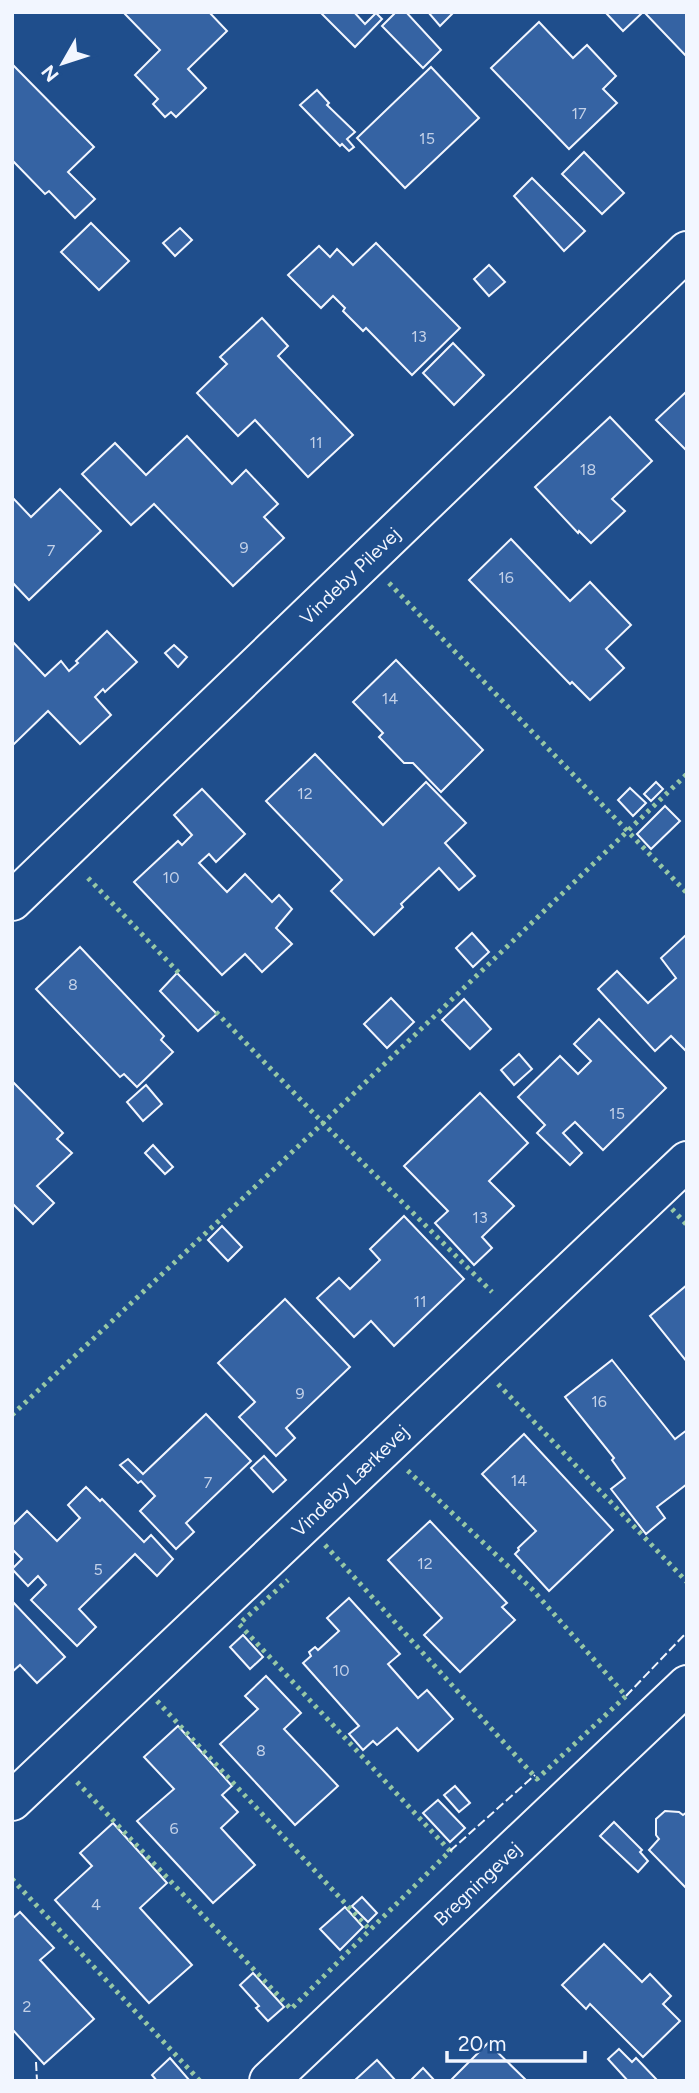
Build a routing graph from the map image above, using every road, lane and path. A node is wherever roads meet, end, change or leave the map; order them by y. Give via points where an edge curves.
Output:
1 (687, 251) edge
2 (12, 901) edge
3 (687, 1161) edge
4 (687, 1685) edge
5 (12, 1801) edge
6 (269, 2081) edge

1 - 2 street, Vindeby Pilevej
3 - 5 street, Vindeby Lærkevej
4 - 6 street, Bregningevej

